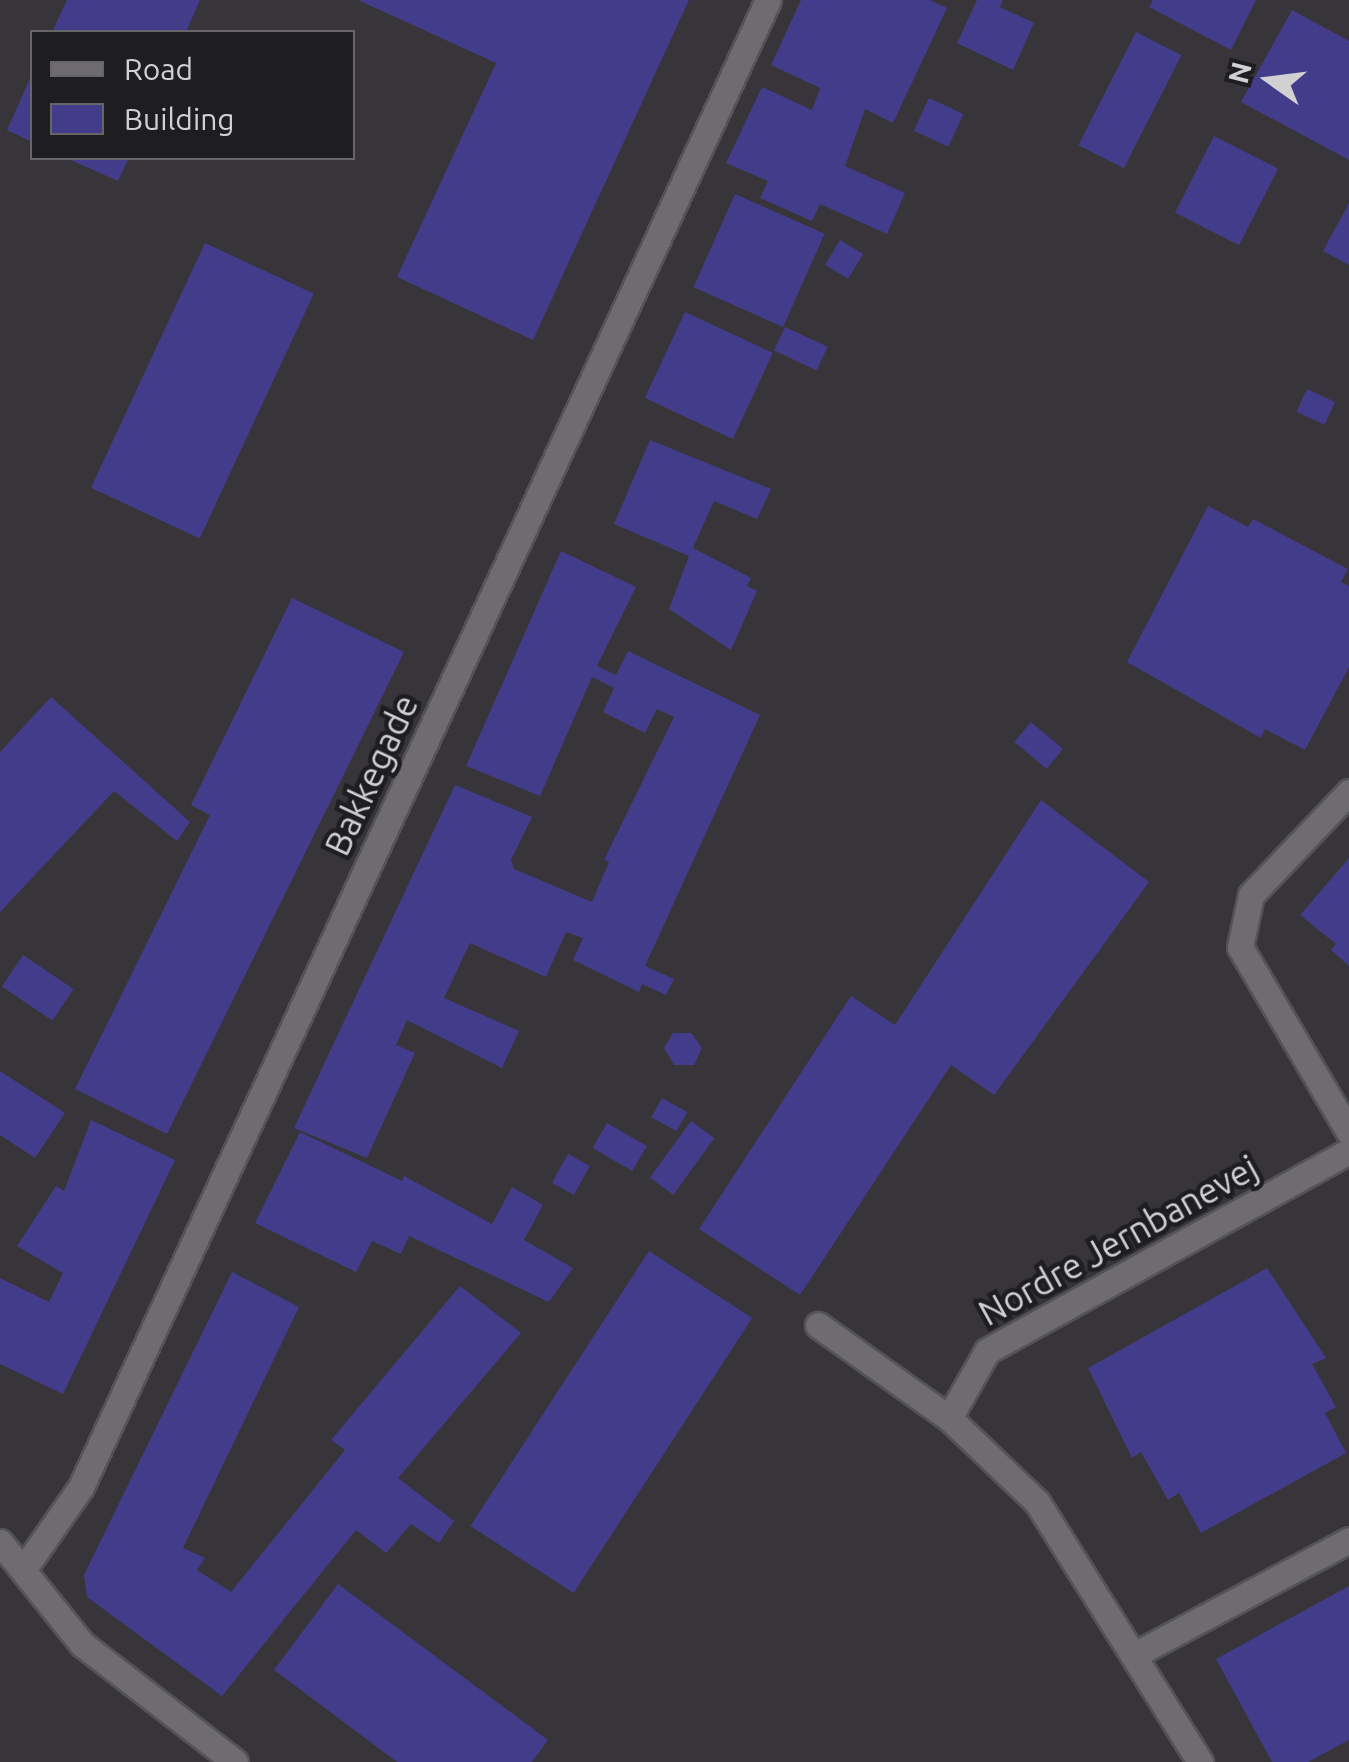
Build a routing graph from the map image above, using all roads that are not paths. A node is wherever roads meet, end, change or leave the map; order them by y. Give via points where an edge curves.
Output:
1 (768, 0) edge
2 (1349, 792) edge
3 (1349, 1132) edge
4 (1349, 1150) edge
5 (818, 1325) dead end
6 (950, 1418) junction
7 (1349, 1540) edge
8 (0, 1542) edge
9 (23, 1570) junction
10 (1134, 1655) junction
11 (235, 1762) edge
12 (1200, 1762) edge

1 - 9 street, Bakkegade via 81,1487
2 - 3 street via 1251,895 1240,947
4 - 6 street, Nordre Jernbanevej via 986,1350
5 - 6 street
6 - 10 street via 1037,1502
7 - 10 street
8 - 9 street
9 - 11 street via 82,1644
10 - 12 street

